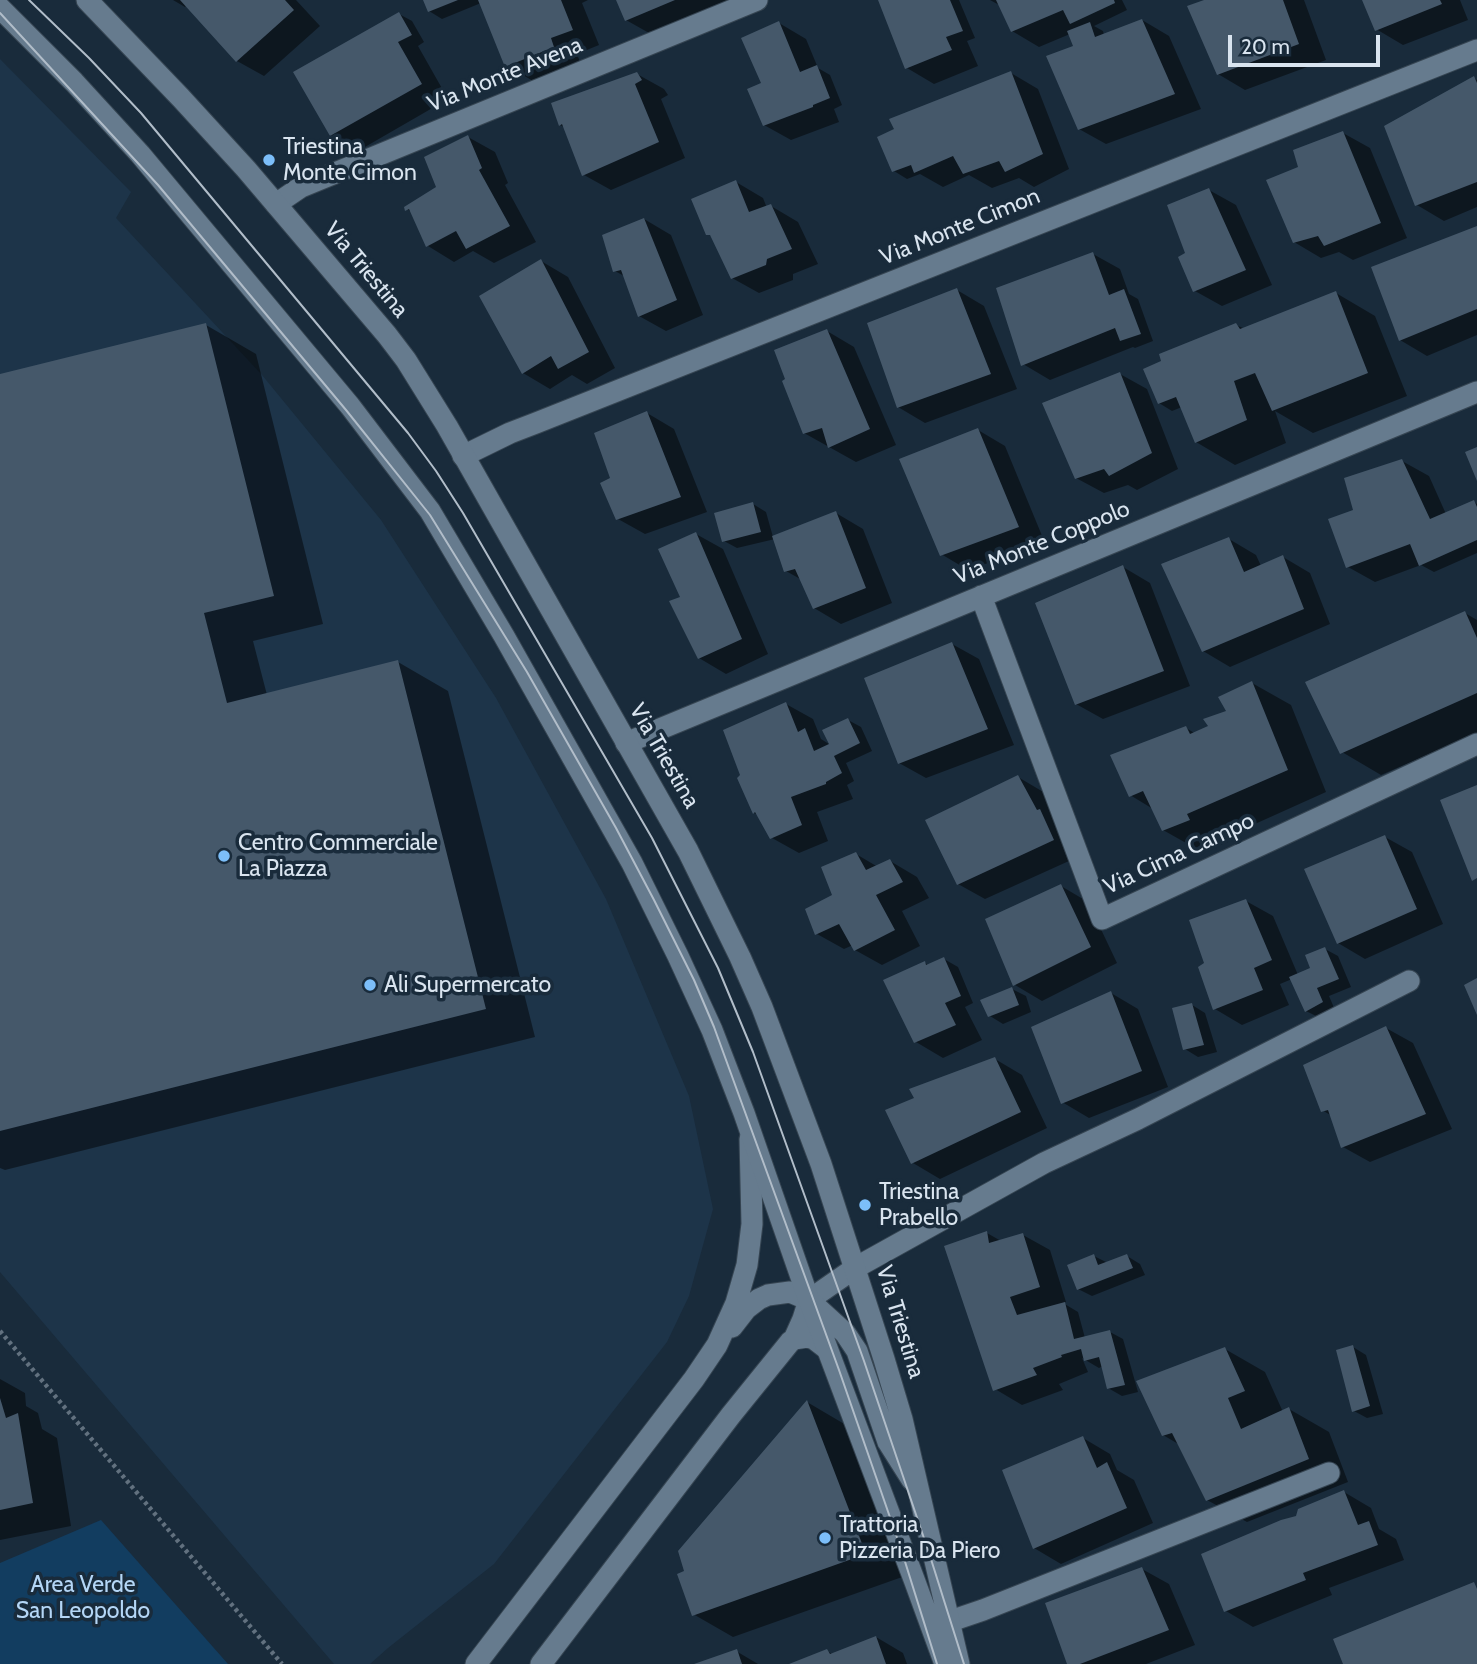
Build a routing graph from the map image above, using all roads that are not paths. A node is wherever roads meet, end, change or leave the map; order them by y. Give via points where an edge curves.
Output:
1 (87, 0) edge
2 (757, 0) edge
3 (0, 8) edge
4 (1477, 50) edge
5 (276, 204) junction
6 (1477, 392) edge
7 (463, 456) junction
8 (981, 596) junction
9 (626, 743) junction
10 (1477, 744) edge
11 (1409, 981) dead end
12 (750, 1133) junction
13 (855, 1268) junction
14 (809, 1300) junction
15 (794, 1339) junction
16 (717, 1345) junction
17 (827, 1349) junction
18 (1329, 1473) dead end
19 (923, 1506) junction
20 (941, 1624) junction
21 (475, 1664) edge
22 (541, 1664) edge
23 (945, 1664) edge
24 (959, 1664) edge

1 - 5 street, Via Triestina
2 - 5 street, Via Monte Avena via 301,187
3 - 12 street, Via Triestina via 163,181 351,406 430,510 632,863 712,1030
4 - 7 street, Via Monte Cimon via 510,433
5 - 7 street, Via Triestina via 393,343
6 - 8 street, Via Monte Coppolo
7 - 9 street, Via Triestina
8 - 9 street, Via Monte Coppolo
8 - 10 street, Via Cima Campo via 1102,919
9 - 13 street, Via Triestina via 688,851 762,1007
11 - 13 street via 1044,1163
12 - 14 street, Via Triestina
12 - 16 street via 752,1224 747,1265
13 - 14 street
13 - 19 street, Via Triestina via 895,1395
14 - 15 street
14 - 16 street via 785,1292 759,1299
14 - 17 street, Via Triestina
14 - 19 street via 857,1350 888,1442
15 - 17 street via 814,1339
15 - 22 street
16 - 21 street
17 - 20 street, Via Triestina
18 - 20 street
19 - 20 street, Via Triestina
20 - 23 street, Via Triestina
20 - 24 street, Via Triestina

